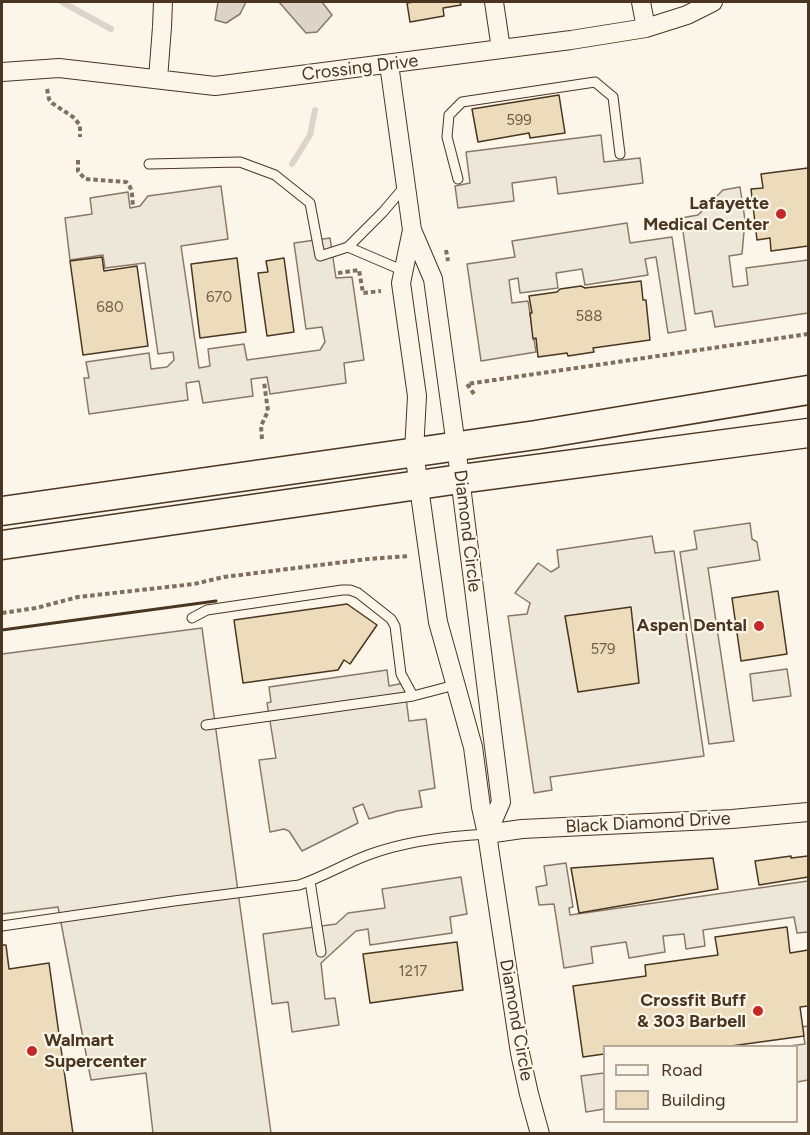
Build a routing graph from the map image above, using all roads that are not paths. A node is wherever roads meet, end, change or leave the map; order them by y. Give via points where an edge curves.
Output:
1 (163, 2) edge
2 (494, 2) edge
3 (641, 2) edge
4 (713, 2) edge
5 (646, 28) junction
6 (501, 49) junction
7 (389, 64) junction
8 (2, 72) edge
9 (158, 79) junction
10 (620, 154) dead end
11 (149, 164) dead end
12 (458, 179) dead end
13 (406, 185) junction
14 (412, 230) junction
15 (348, 247) junction
16 (404, 271) junction
17 (808, 390) edge
18 (808, 433) edge
19 (456, 446) junction
20 (414, 452) junction
21 (460, 479) junction
22 (418, 485) junction
23 (2, 511) edge
24 (2, 544) edge
25 (192, 618) dead end
26 (455, 685) junction
27 (413, 696) junction
28 (206, 725) dead end
29 (808, 812) edge
30 (487, 834) junction
31 (310, 881) junction
32 (2, 926) edge
33 (321, 952) dead end
34 (540, 1134) edge

1 - 9 street
2 - 6 street
3 - 5 street
4 - 5 street, Crossing Drive
5 - 6 street, Crossing Drive
6 - 7 street, Crossing Drive
7 - 9 street, Crossing Drive via 215,86
7 - 13 street, Diamond Circle
8 - 9 street, Crossing Drive via 59,68
10 - 12 lane via 613,98 595,82 462,102 449,115 447,137
11 - 15 lane via 240,162 275,175 310,203 320,256
13 - 14 street, Diamond Circle
13 - 15 lane
14 - 16 street, Diamond Circle
14 - 19 street, Diamond Circle via 433,279
15 - 16 lane
16 - 20 street, Diamond Circle via 401,283 417,396
17 - 19 main road
18 - 21 main road
19 - 20 main road
19 - 21 street, Diamond Circle
20 - 22 street, Diamond Circle
20 - 23 main road
21 - 22 main road
21 - 30 street, Diamond Circle via 501,802
22 - 24 main road
22 - 26 street, Diamond Circle via 438,622
25 - 27 lane via 207,610 350,590 391,619 401,674
26 - 27 lane
26 - 30 street, Diamond Circle via 472,747
27 - 28 lane
29 - 30 street, Black Diamond Drive
30 - 31 lane via 413,843 368,855
30 - 34 street, Diamond Circle via 520,1053
31 - 32 lane
31 - 33 lane

